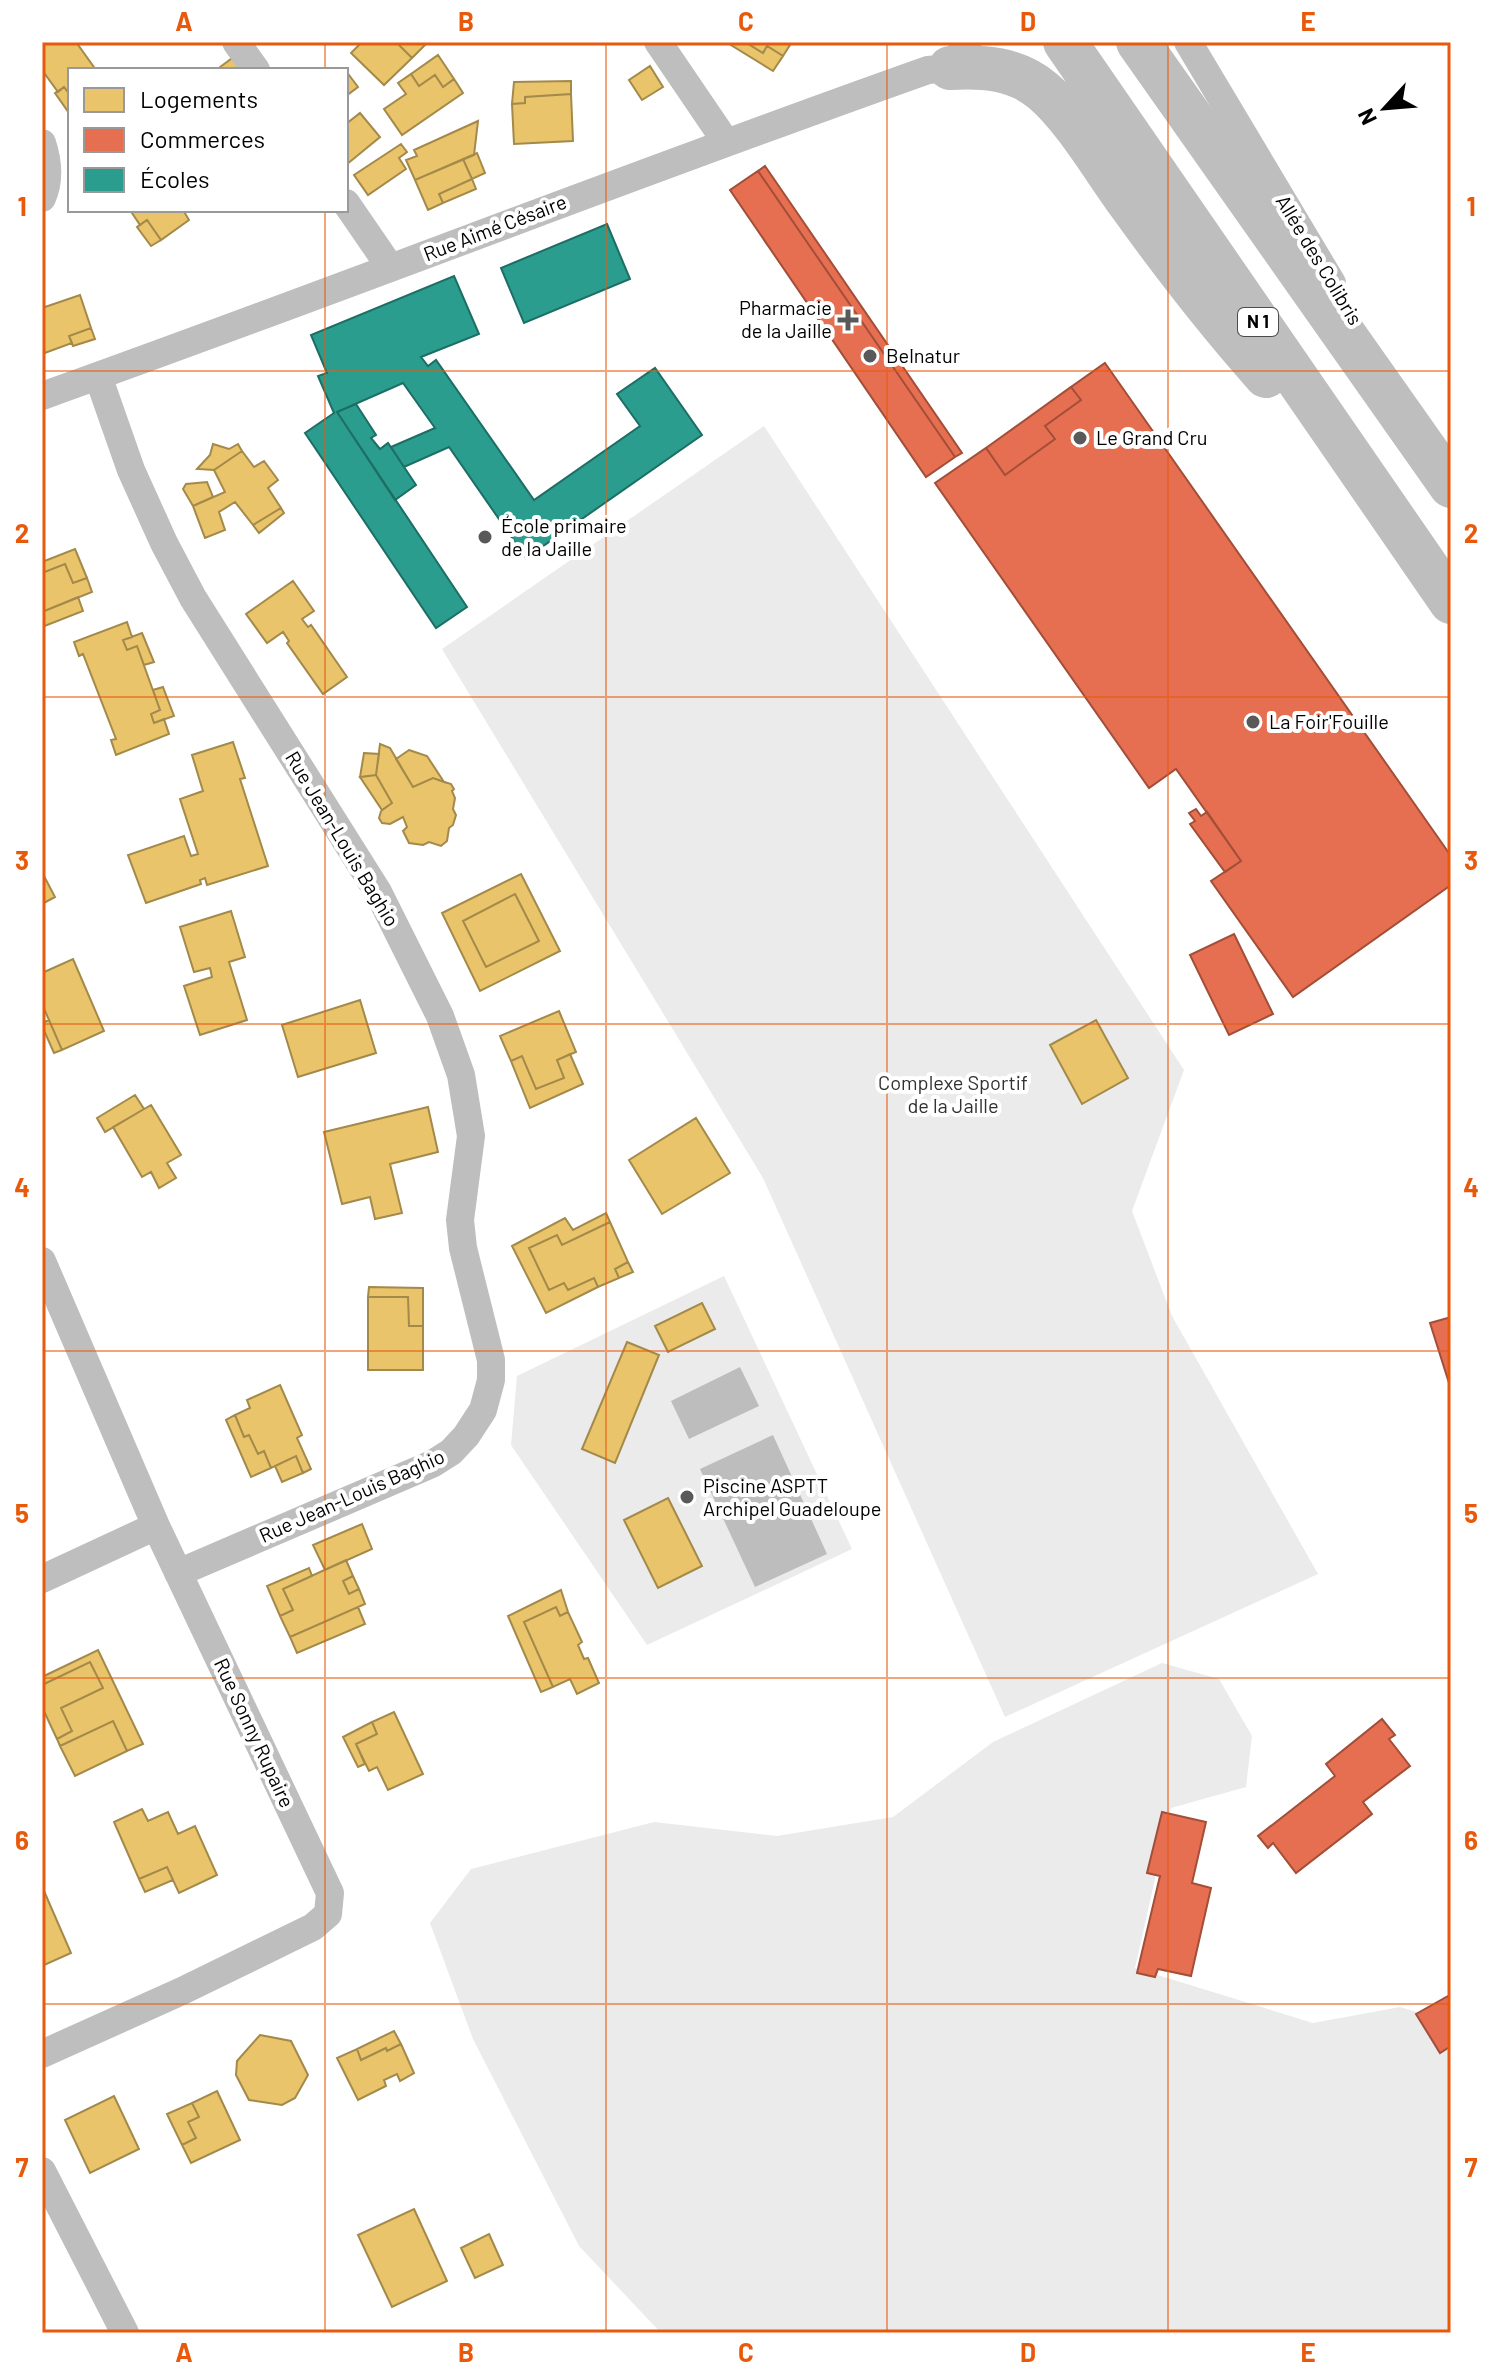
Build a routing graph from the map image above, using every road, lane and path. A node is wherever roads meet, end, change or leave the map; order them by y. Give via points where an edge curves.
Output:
1 (236, 42) edge
2 (658, 42) edge
3 (1065, 42) edge
4 (1138, 42) edge
5 (1188, 42) edge
6 (959, 55) edge
7 (255, 68) edge
8 (726, 142) junction
9 (42, 143) edge
10 (42, 198) edge
11 (348, 206) edge
12 (390, 267) junction
13 (98, 376) junction
14 (42, 396) edge
15 (1451, 478) edge
16 (1451, 486) edge
17 (1372, 489) junction
18 (1451, 602) edge
19 (42, 1261) edge
20 (156, 1526) junction
21 (178, 1573) junction
22 (42, 1579) edge
23 (42, 2054) edge
24 (42, 2171) edge
25 (125, 2333) edge

1 - 7 street
2 - 8 street
3 - 17 highway, N 1
4 - 16 highway
5 - 15 street, Allée des Colibris
6 - 8 street, Rue Aimé Césaire
6 - 17 highway via 1042,90 1225,330
8 - 12 street, Rue Aimé Césaire
9 - 10 street via 48,175
11 - 12 street
12 - 13 street, Rue Aimé Césaire
13 - 14 street, Rue Aimé Césaire
13 - 21 street, Rue Jean-Louis Baghio via 131,470 193,598 378,892 440,1016 467,1108 471,1136 460,1220 491,1360 483,1410 451,1452
17 - 18 highway, N 1
19 - 20 street, Rue Sonny Rupaire
20 - 21 street, Rue Sonny Rupaire
20 - 22 street
21 - 23 street, Rue Sonny Rupaire via 330,1893 328,1914 274,1947
24 - 25 street

